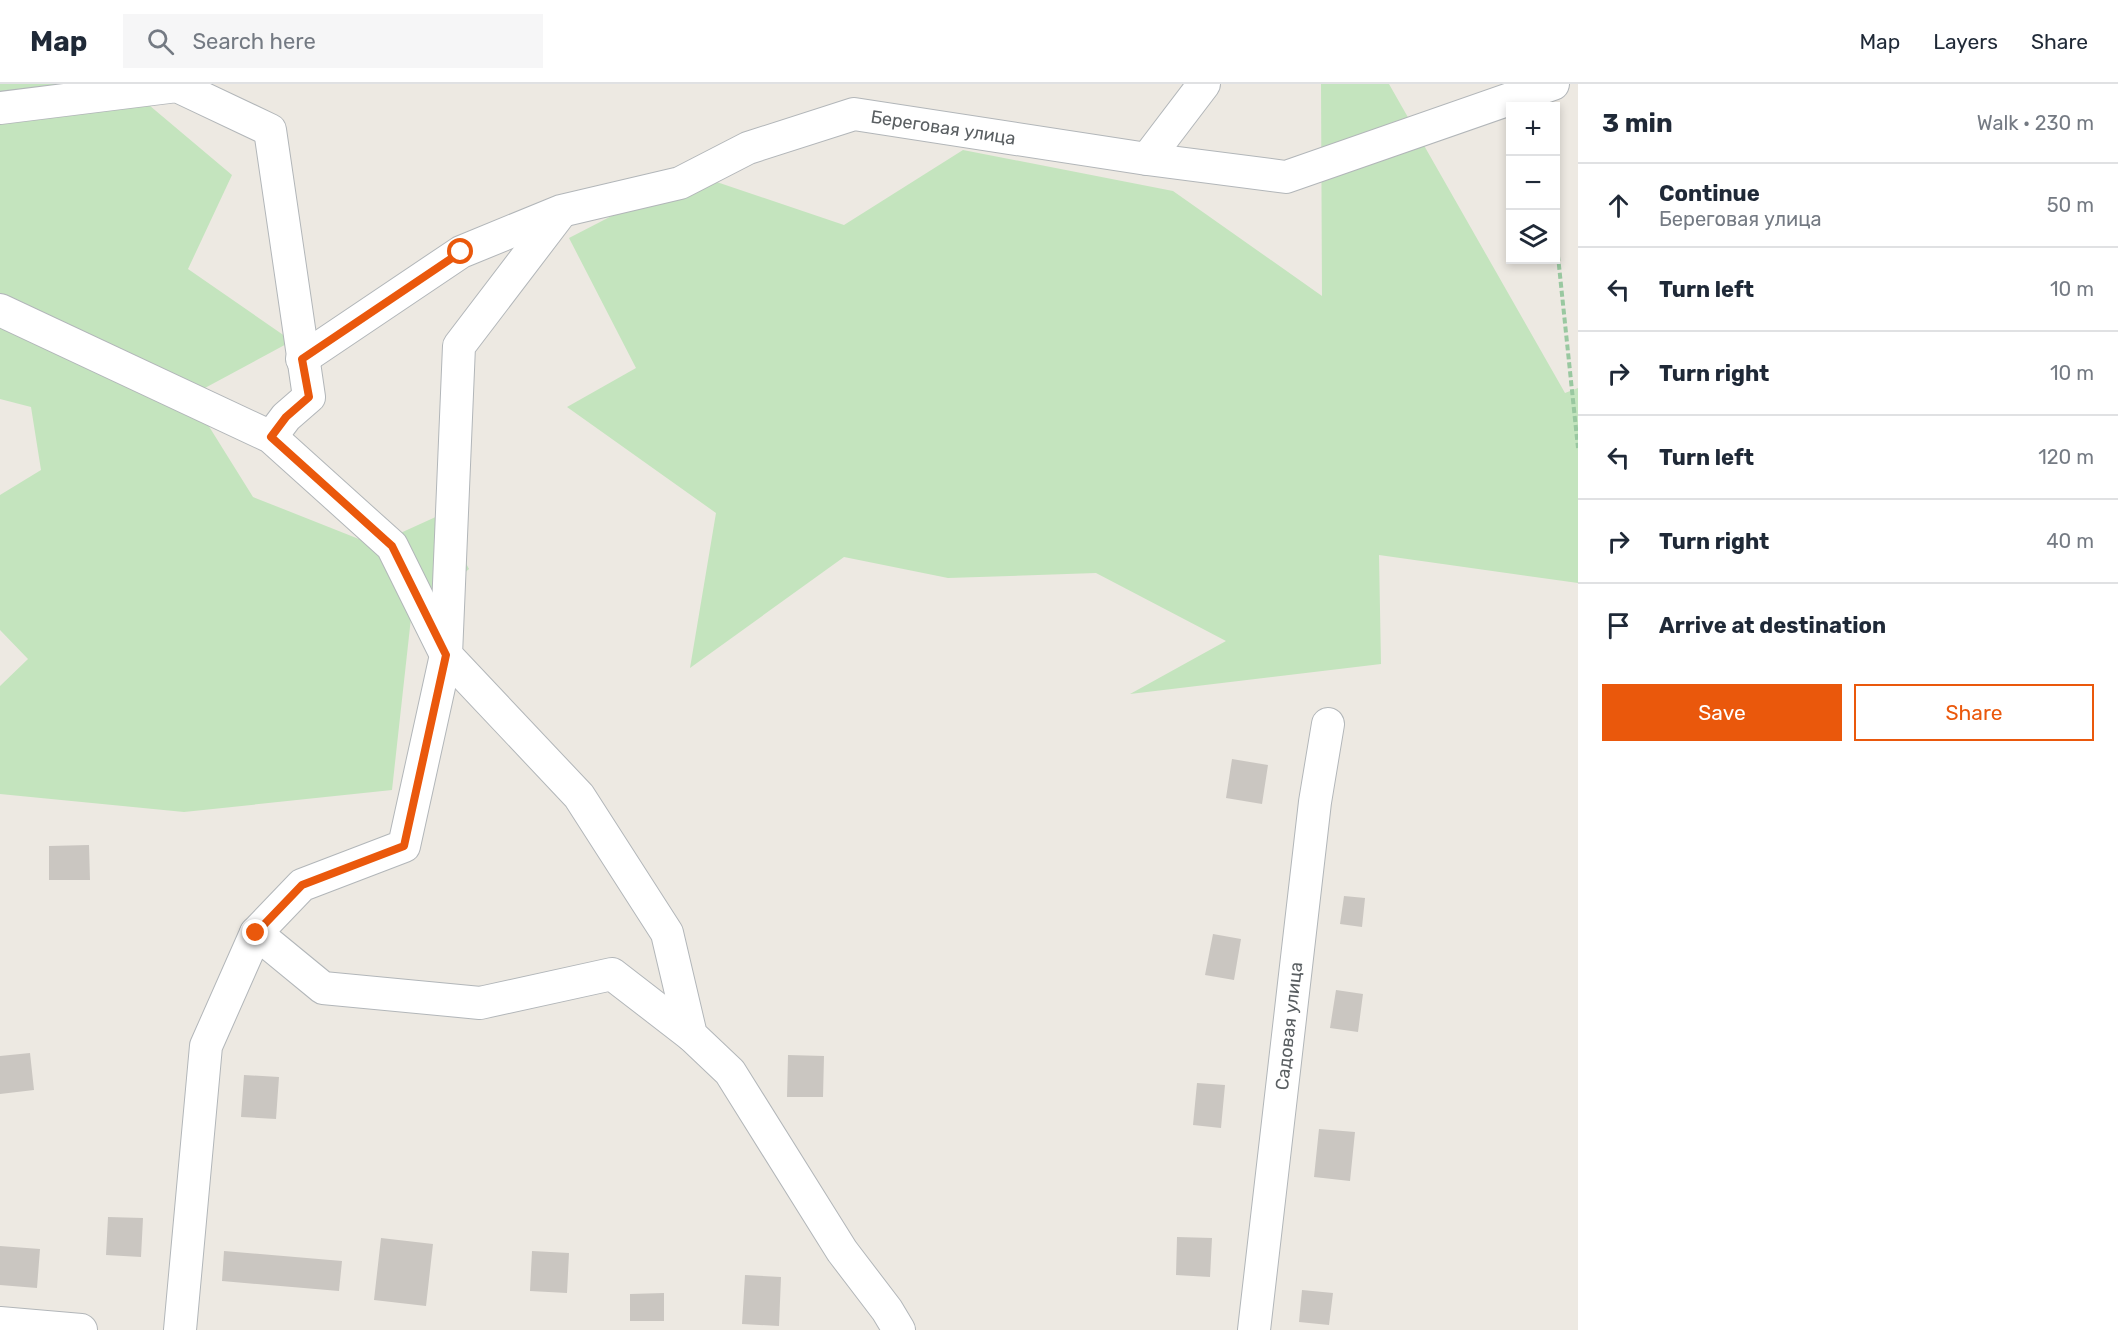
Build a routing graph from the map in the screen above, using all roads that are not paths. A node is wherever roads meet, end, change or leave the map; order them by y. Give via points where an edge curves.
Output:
1 (1204, 84) edge
2 (1553, 84) edge
3 (0, 108) edge
4 (1147, 159) junction
5 (561, 211) junction
6 (0, 310) edge
7 (302, 359) junction
8 (271, 437) junction
9 (446, 655) junction
10 (1328, 724) dead end
11 (256, 933) junction
12 (691, 1035) junction
13 (0, 1323) edge
14 (81, 1330) edge
15 (180, 1330) edge
16 (899, 1330) edge
17 (1254, 1330) edge

1 - 4 street
2 - 4 street, Береговая улица via 1286,177
3 - 7 street via 177,86 270,130
4 - 5 street, Береговая улица via 854,114 748,148 680,183
5 - 7 street, Береговая улица via 461,252
5 - 9 street via 459,346
6 - 8 street
7 - 8 street via 309,397
8 - 9 street via 392,546
9 - 11 street via 404,846 302,885
9 - 12 street via 586,806 667,933
10 - 17 street, Садовая улица via 1314,802
11 - 12 street via 323,988 480,1003 612,974
11 - 15 street via 206,1046
12 - 16 street via 730,1072 842,1251
13 - 14 street

